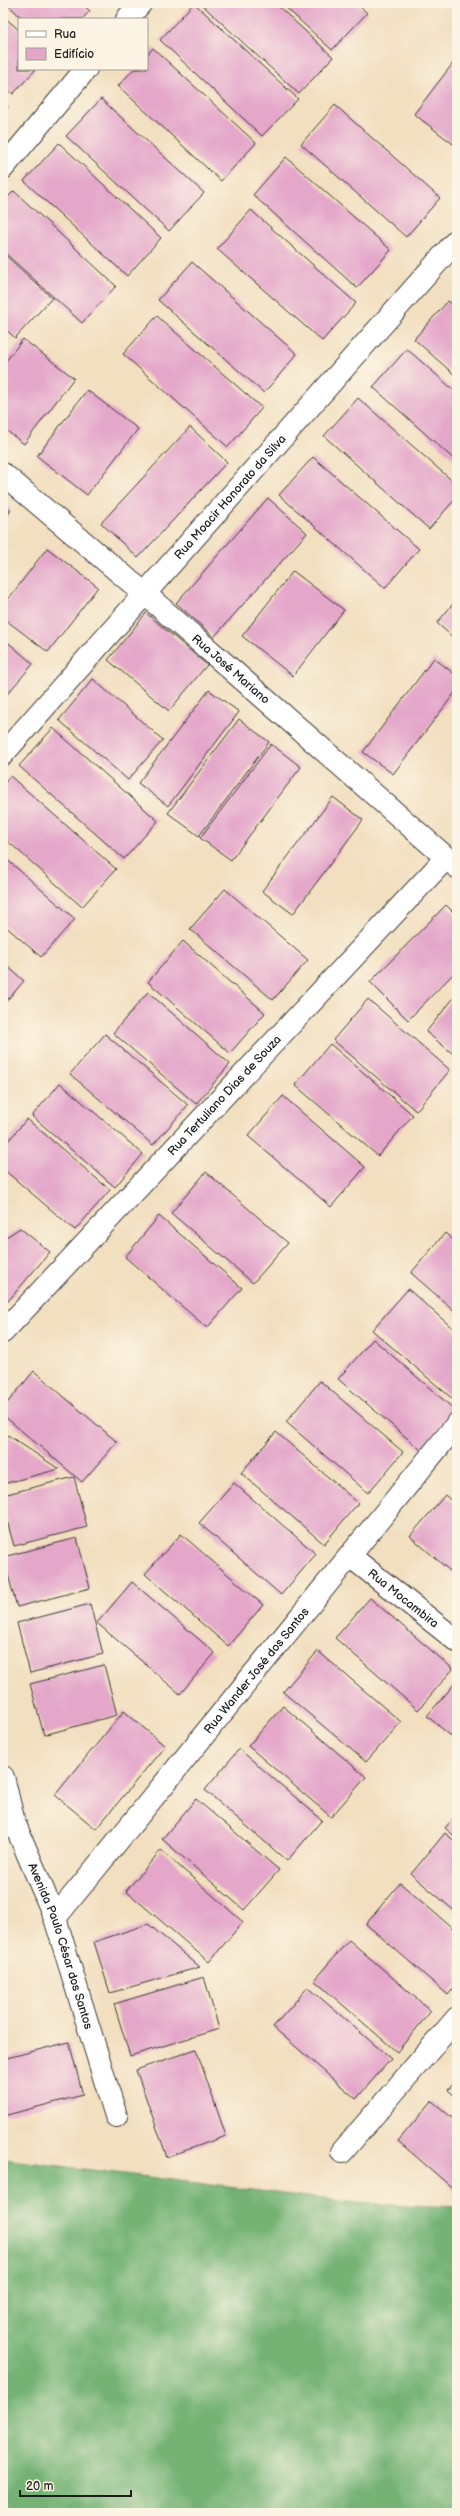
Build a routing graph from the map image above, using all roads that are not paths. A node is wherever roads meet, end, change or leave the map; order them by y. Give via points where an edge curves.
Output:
1 (141, 3) edge
2 (128, 18) edge
3 (85, 70) edge
4 (3, 168) edge
5 (457, 240) edge
6 (3, 474) edge
7 (145, 594) junction
8 (3, 754) edge
9 (452, 863) edge
10 (3, 1332) edge
11 (457, 1424) edge
12 (350, 1556) junction
13 (457, 1642) edge
14 (3, 1776) edge
15 (8, 1824) edge
16 (55, 1918) junction
17 (457, 2018) edge
18 (116, 2116) dead end
19 (342, 2152) dead end

1 - 2 street
3 - 4 street
5 - 7 street, Rua Moacir Honorato da Silva
6 - 7 street, Rua José Mariano
7 - 8 street, Rua Moacir Honorato da Silva
7 - 9 street, Rua José Mariano
9 - 10 street, Rua Tertuliano Dias de Souza
11 - 12 street, Rua Wander José dos Santos
12 - 13 street, Rua Mocambira
12 - 16 street, Rua Wander José dos Santos
14 - 15 street, Avenida Paulo César dos Santos
15 - 16 street, Avenida Paulo César dos Santos
16 - 18 street, Avenida Paulo César dos Santos
17 - 19 street

